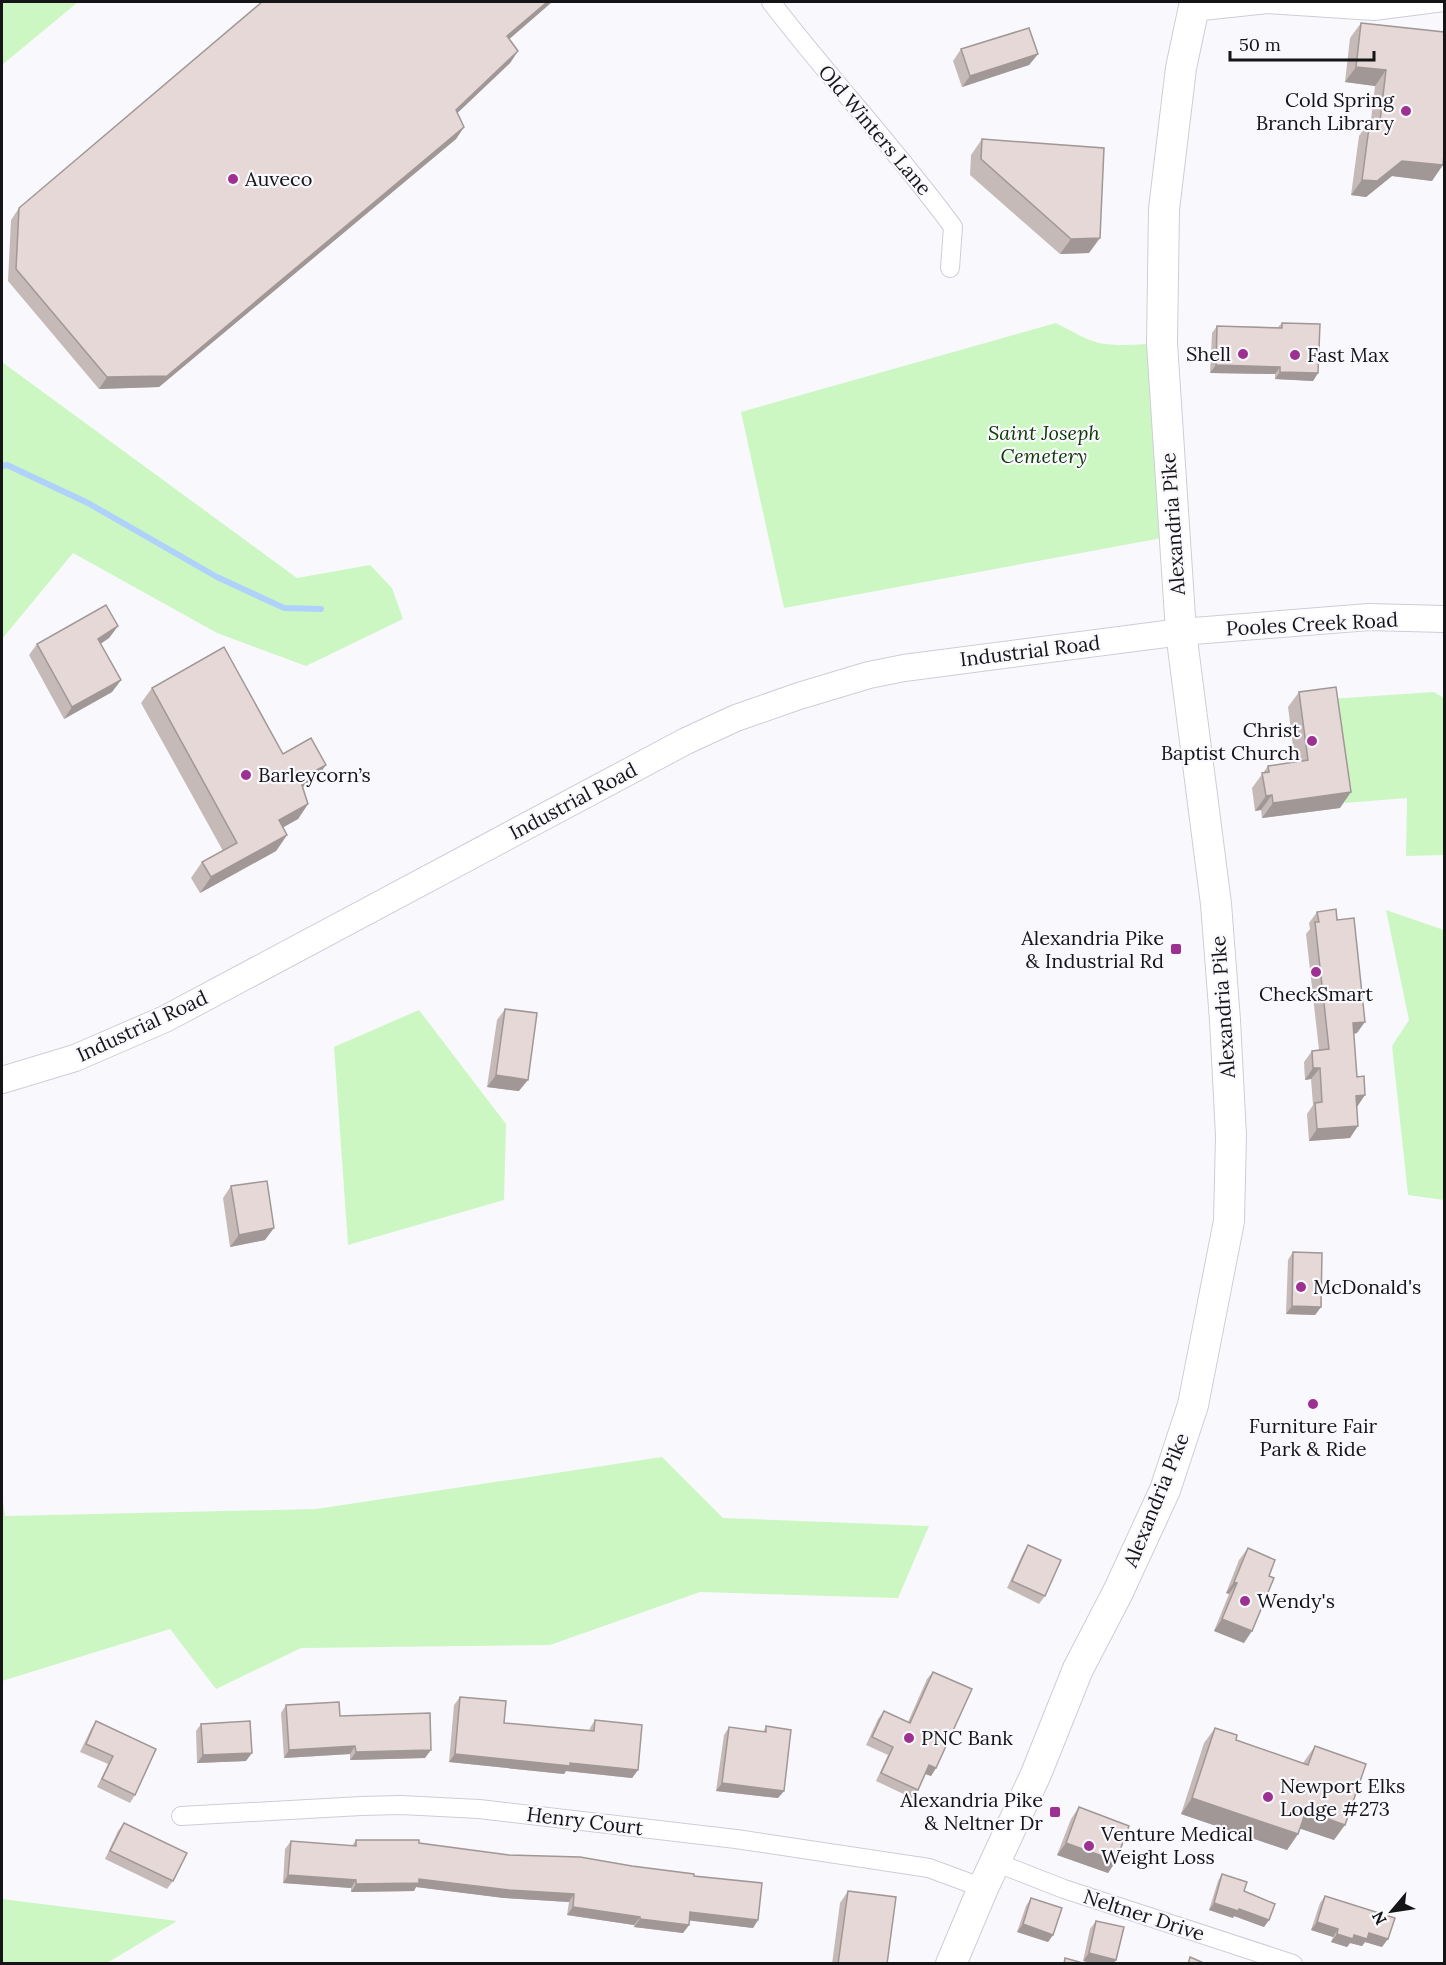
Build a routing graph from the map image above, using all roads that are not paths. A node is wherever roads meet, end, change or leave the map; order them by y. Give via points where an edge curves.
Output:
1 (771, 2) edge
2 (1444, 2) edge
3 (1267, 3) edge
4 (1194, 7) edge
5 (950, 268) dead end
6 (1444, 619) edge
7 (1180, 632) junction
8 (2, 1080) edge
9 (181, 1816) dead end
10 (989, 1875) junction
11 (951, 1964) edge
12 (1293, 1964) edge

1 - 5 street, Old Winters Lane via 953,227
2 - 3 street via 1374,11
3 - 4 street
4 - 7 highway, Alexandria Pike via 1181,68 1164,209 1162,343
6 - 7 main road, Pooles Creek Road via 1369,617
7 - 8 main road, Industrial Road via 869,675 736,718 627,771 165,1019 75,1058
7 - 10 highway, Alexandria Pike via 1218,927 1226,1020 1231,1136 1229,1221 1193,1405 1165,1490 1078,1669 1036,1774
9 - 10 street, Henry Court via 401,1805 479,1809 736,1839
10 - 11 highway, Alexandria Pike
10 - 12 street, Neltner Drive via 1064,1889

